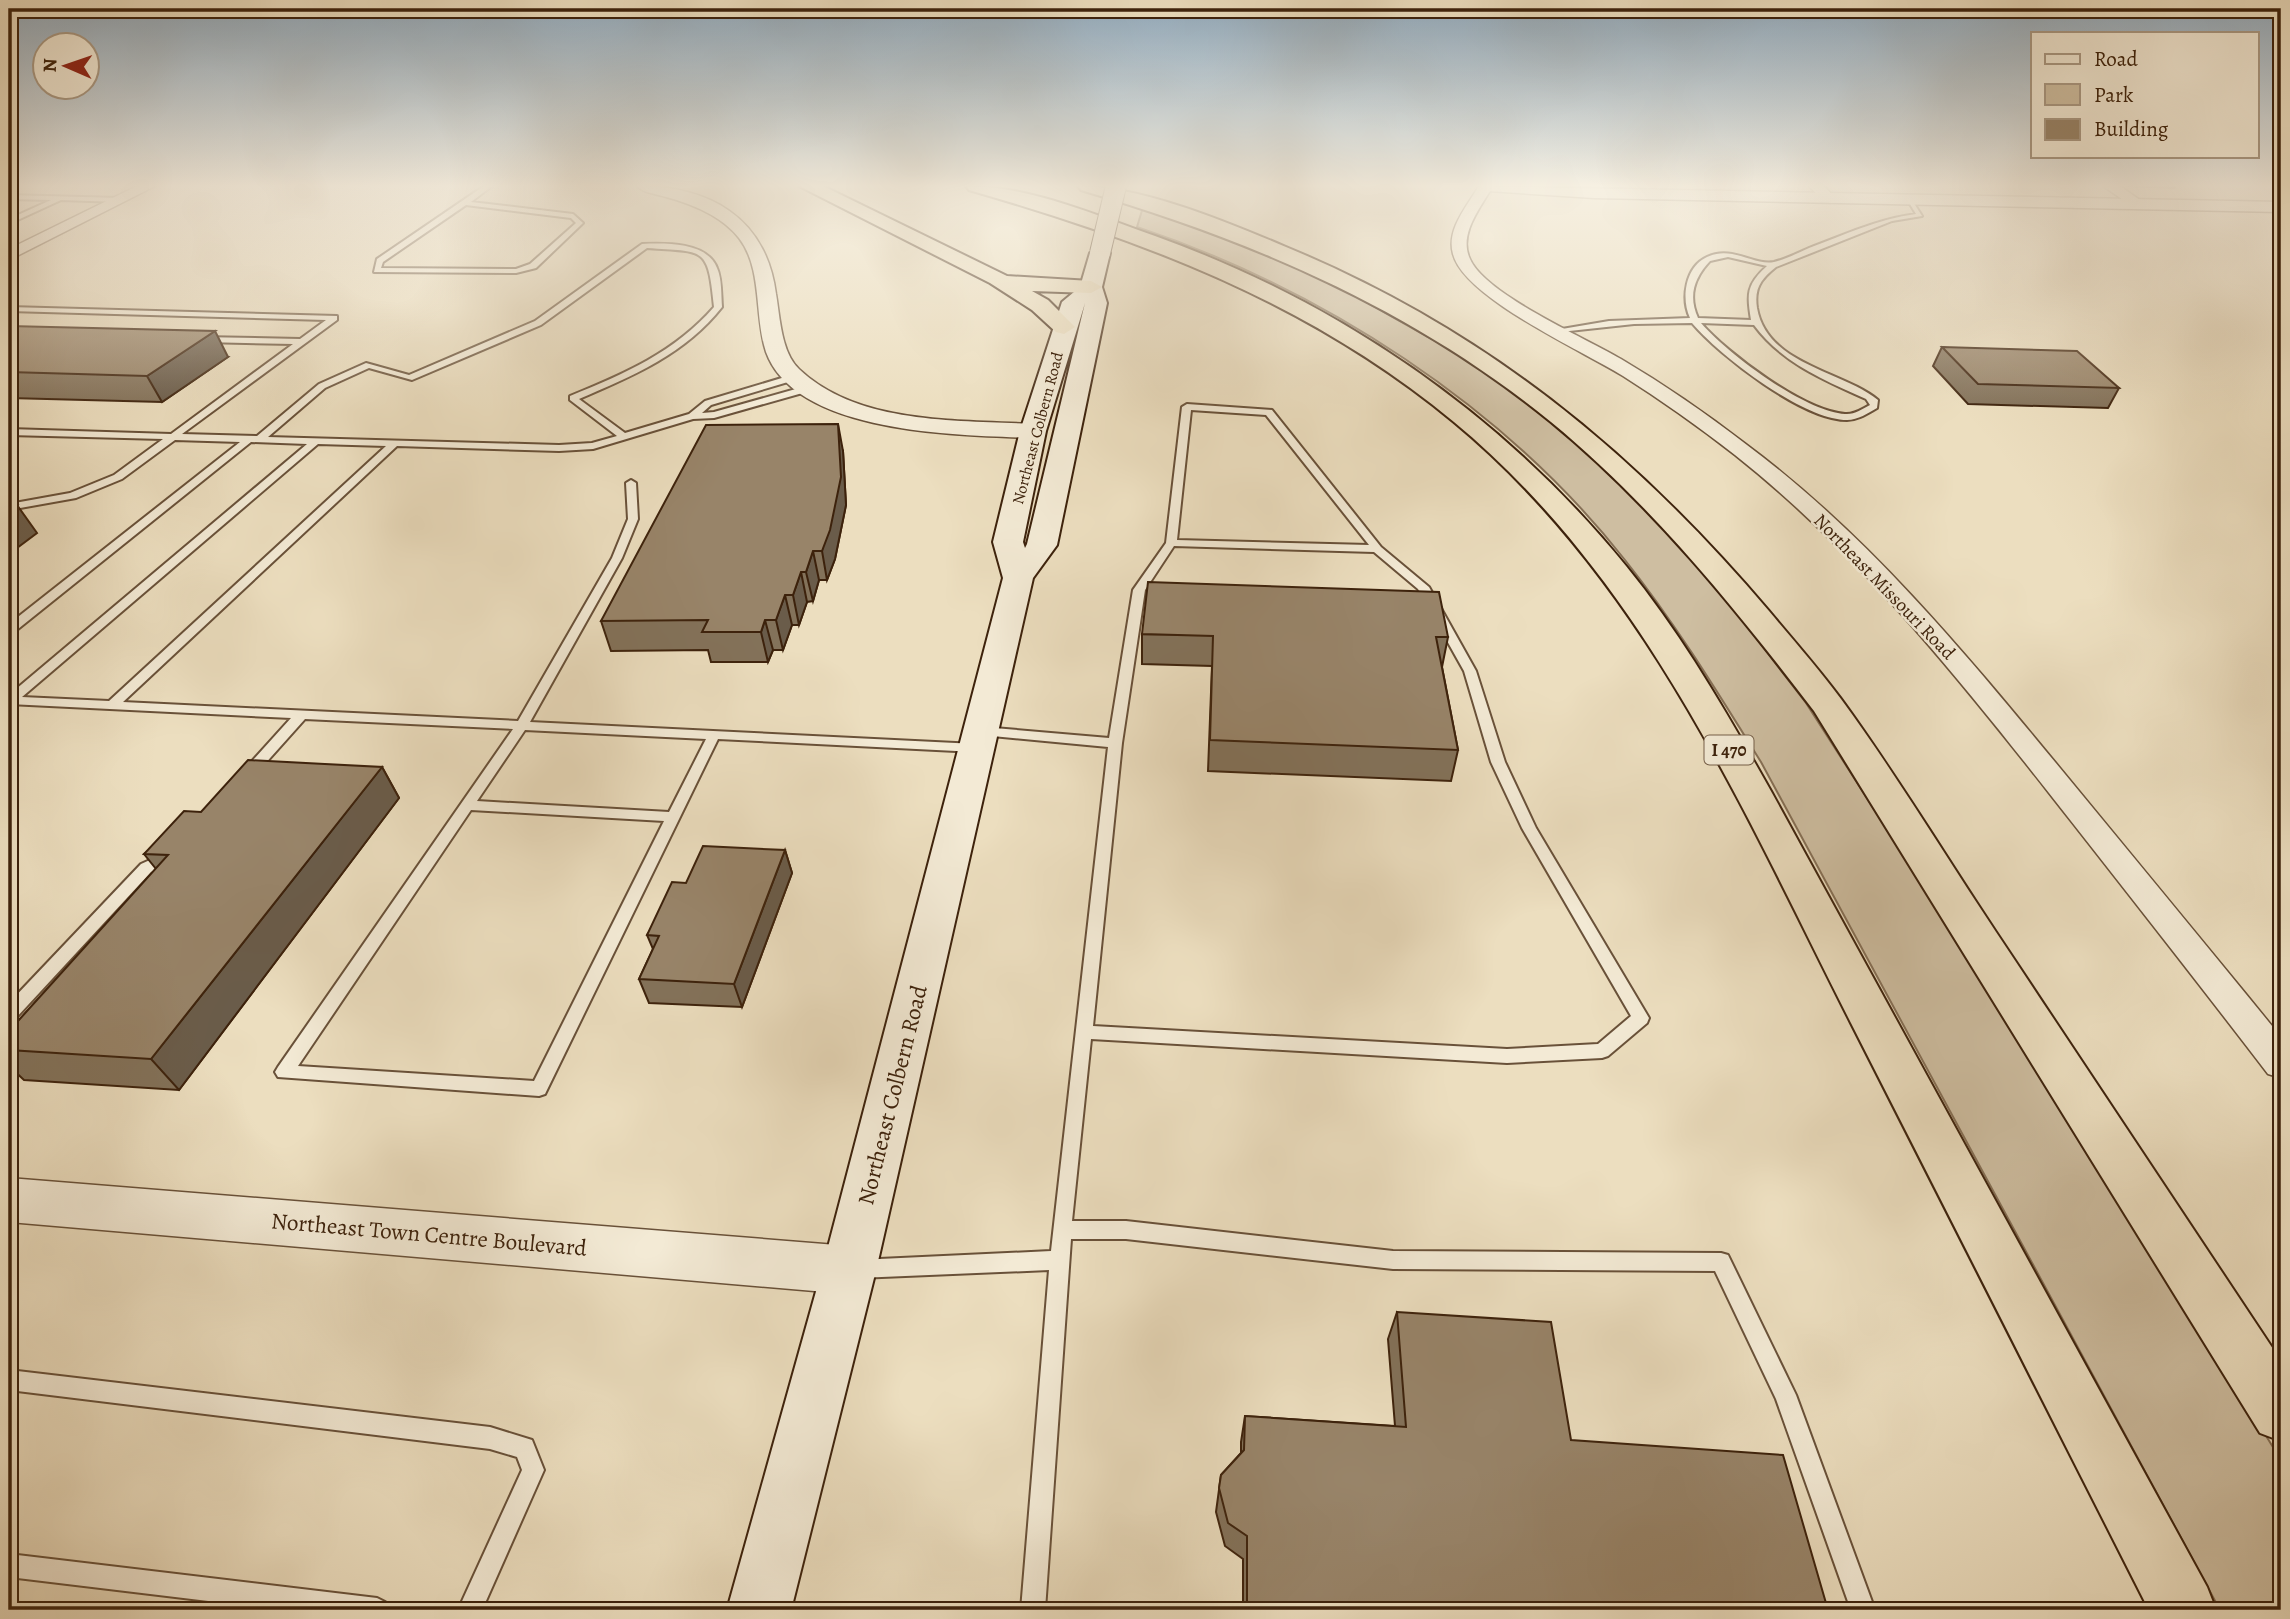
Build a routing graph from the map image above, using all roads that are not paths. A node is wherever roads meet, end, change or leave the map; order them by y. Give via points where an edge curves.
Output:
1 (380, 262) edge
2 (538, 262) edge
3 (623, 262) edge
4 (709, 262) edge
5 (759, 262) edge
6 (962, 262) edge
7 (1098, 262) edge
8 (1208, 262) edge
9 (1297, 262) edge
10 (1463, 262) edge
11 (1706, 262) edge
12 (1757, 262) edge
13 (1782, 262) edge
14 (1773, 265) junction
15 (997, 279) junction
16 (1091, 287) junction
17 (9, 309) edge
18 (1697, 320) junction
19 (1756, 323) junction
20 (1064, 327) junction
21 (1560, 330) junction
22 (196, 339) edge
23 (303, 342) junction
24 (802, 383) junction
25 (692, 416) junction
26 (1033, 431) junction
27 (9, 432) edge
28 (624, 436) junction
29 (176, 437) junction
30 (253, 440) junction
31 (315, 442) junction
32 (393, 445) junction
33 (631, 483) dead end
34 (9, 507) edge
35 (1171, 543) junction
36 (1377, 549) junction
37 (1018, 578) junction
38 (9, 630) edge
39 (9, 700) edge
40 (112, 705) junction
41 (302, 714) junction
42 (522, 725) junction
43 (714, 735) junction
44 (980, 739) junction
45 (1115, 743) junction
46 (241, 782) edge
47 (467, 805) junction
48 (674, 817) junction
49 (181, 850) edge
50 (9, 1014) edge
51 (1084, 1032) junction
52 (2281, 1063) edge
53 (9, 1200) edge
54 (1062, 1230) junction
55 (1059, 1260) junction
56 (849, 1270) junction
57 (9, 1380) edge
58 (2281, 1412) edge
59 (9, 1565) edge
60 (377, 1610) edge
61 (470, 1610) edge
62 (760, 1610) edge
63 (1033, 1610) edge
64 (1863, 1610) edge
65 (2184, 1610) edge

1 - 2 lane via 377,270 516,271
3 - 30 lane via 538,323 409,378 369,365 322,386
4 - 28 lane via 714,270 718,307 703,327 666,357 573,398
5 - 24 street via 773,339 781,361
6 - 15 highway
7 - 16 main road, Northeast Colbern Road, bridge
8 - 65 highway, I 470 via 1330,323 1462,413 1536,482 1609,565 1684,669 1770,824
9 - 58 highway via 1421,324 1514,382 1594,445 1745,599 1828,706
10 - 21 street, Northeast Missouri Road via 1487,288
11 - 18 lane via 1689,284 1689,309
12 - 14 lane
13 - 14 lane
14 - 19 lane via 1757,278 1750,293
15 - 16 highway via 1032,286
15 - 20 highway via 1040,305
16 - 20 main road, Northeast Colbern Road via 1073,302
16 - 37 main road, Northeast Colbern Road via 1096,303 1042,545
17 - 23 lane via 334,318
18 - 19 lane
18 - 19 lane via 1725,353 1822,411 1847,417 1874,406 1869,397 1780,349
18 - 21 lane via 1600,323
20 - 26 main road, Northeast Colbern Road
21 - 52 street, Northeast Missouri Road via 1707,424 1784,485 1865,559 1962,666
22 - 23 lane
23 - 29 lane
24 - 25 lane via 714,415
24 - 25 lane via 708,403
24 - 26 street via 868,413 916,422
25 - 28 lane
26 - 37 main road, Northeast Colbern Road via 1008,542
27 - 29 lane
28 - 32 lane via 593,446 559,448
29 - 30 lane
29 - 34 lane via 95,488 48,502
30 - 31 lane
30 - 38 lane
31 - 32 lane
31 - 39 lane
32 - 40 lane
33 - 42 lane via 633,519 617,558
35 - 36 lane
35 - 36 lane via 1187,407 1269,412
35 - 45 lane via 1145,590
36 - 51 lane via 1423,587 1421,596 1470,671 1498,762 1529,828 1641,1018 1602,1051 1507,1056
37 - 44 main road, Northeast Colbern Road
39 - 40 lane
40 - 41 lane
41 - 42 lane
41 - 46 lane
42 - 43 lane
42 - 47 lane
43 - 44 lane
43 - 48 lane
44 - 45 lane
44 - 56 main road, Northeast Colbern Road
45 - 51 lane
47 - 48 lane
47 - 48 lane via 284,1072 539,1089
49 - 50 lane via 146,868
51 - 54 lane
53 - 56 street, Northeast Town Centre Boulevard
54 - 55 lane
54 - 64 lane via 1126,1230 1393,1260 1721,1262 1785,1395
55 - 56 lane
55 - 63 lane
56 - 62 main road, Northeast Colbern Road
57 - 61 lane via 489,1438 524,1448 533,1470
59 - 60 lane

